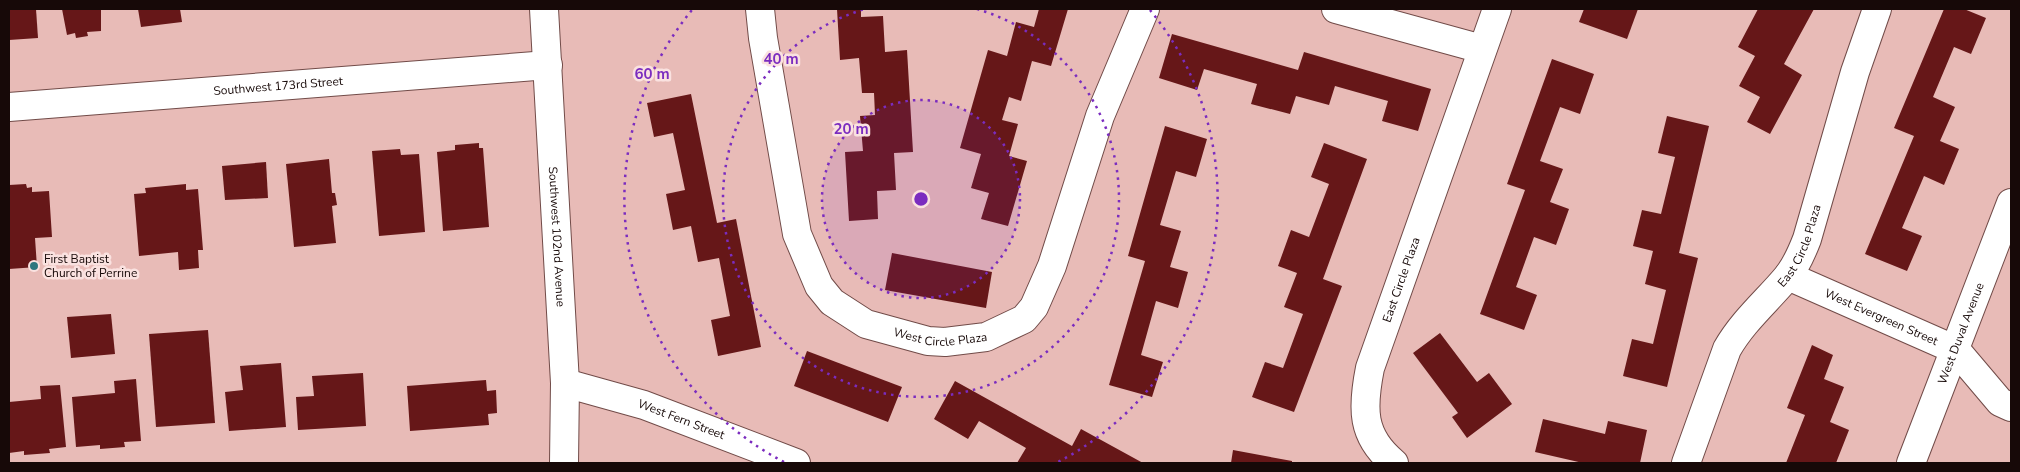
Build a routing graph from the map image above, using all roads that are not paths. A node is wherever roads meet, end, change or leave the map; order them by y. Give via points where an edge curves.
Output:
1 (544, 9) edge
2 (760, 9) edge
3 (1145, 9) edge
4 (1336, 9) edge
5 (1497, 9) edge
6 (1878, 9) edge
7 (1482, 49) junction
8 (548, 65) junction
9 (9, 108) edge
10 (2011, 203) edge
11 (1788, 276) junction
12 (1956, 350) junction
13 (565, 384) junction
14 (2011, 407) edge
15 (564, 463) edge
16 (796, 463) edge
17 (1394, 463) edge
18 (1686, 463) edge
19 (1912, 463) edge

1 - 8 street, Southwest 102nd Avenue
2 - 3 street, West Circle Plaza via 797,234 819,286 832,302 866,324 928,341 945,342 986,337 1024,319 1034,307 1052,266 1100,116
4 - 7 street
5 - 7 street, East Circle Plaza
6 - 11 street, East Circle Plaza via 1807,239
7 - 17 street, East Circle Plaza via 1370,368 1365,407 1367,426 1375,444
8 - 9 street, Southwest 173rd Street
8 - 13 street, Southwest 102nd Avenue
10 - 12 street, West Duval Avenue
11 - 12 street, West Evergreen Street
11 - 18 street, East Circle Plaza via 1740,328 1727,349
12 - 14 street, West Evergreen Street via 2000,402
12 - 19 street, West Duval Avenue
13 - 15 street, Southwest 102nd Avenue
13 - 16 street, West Fern Street via 644,406

